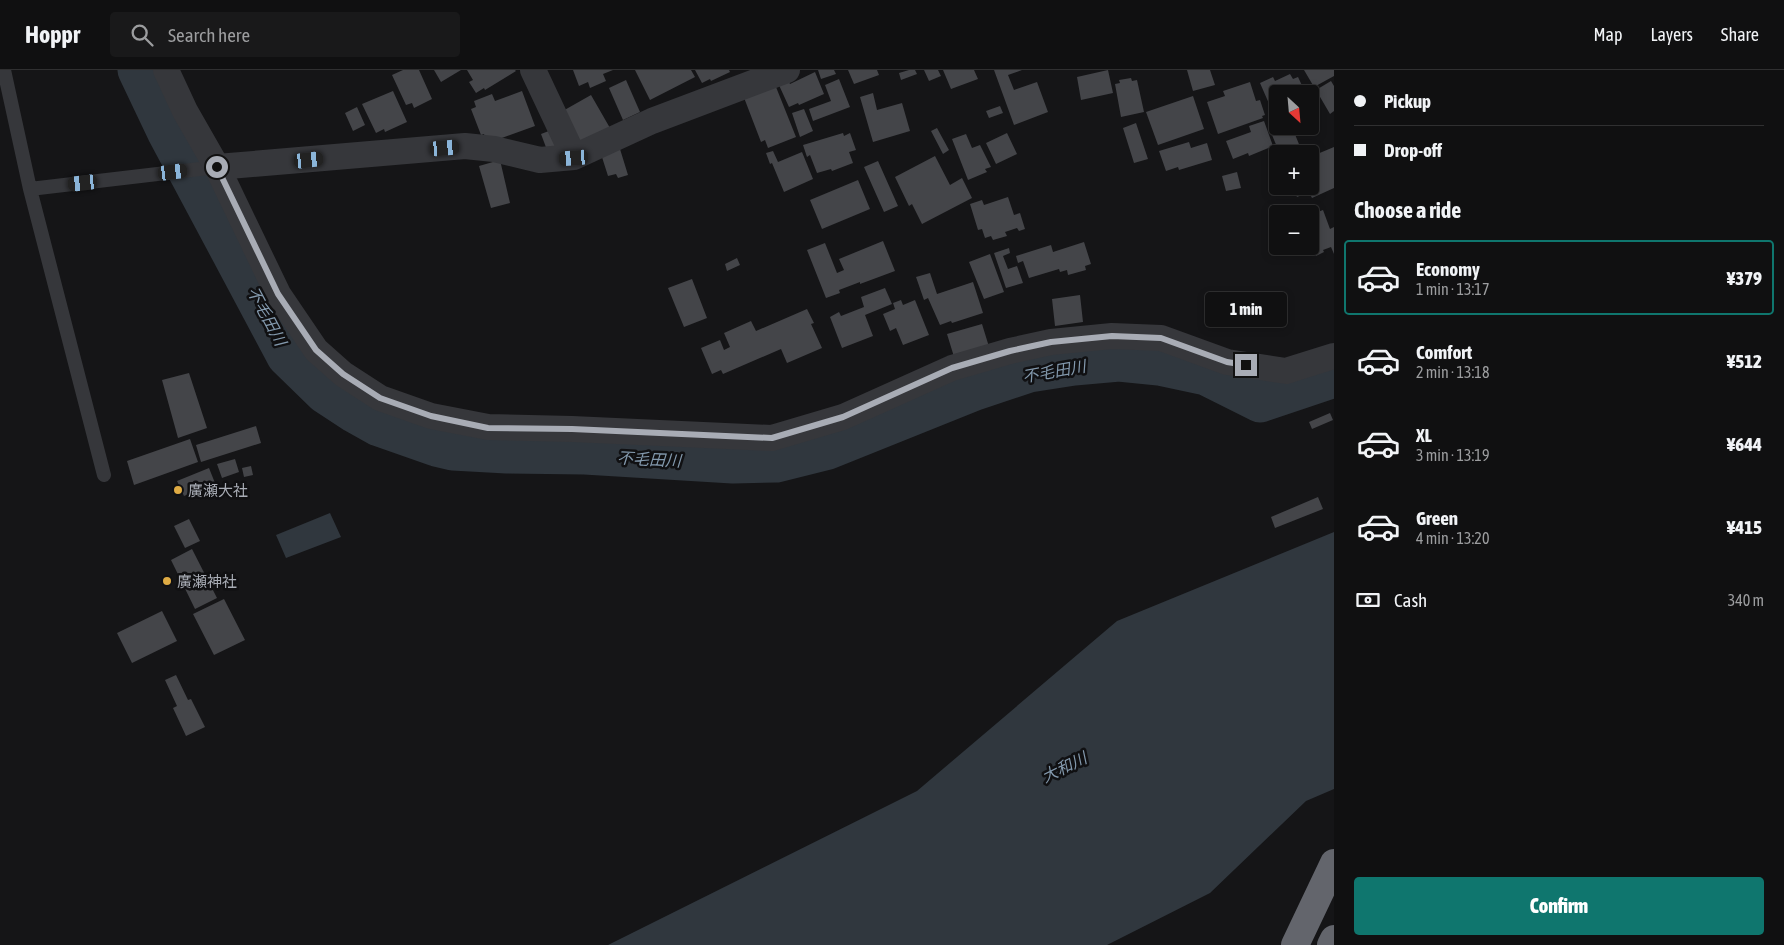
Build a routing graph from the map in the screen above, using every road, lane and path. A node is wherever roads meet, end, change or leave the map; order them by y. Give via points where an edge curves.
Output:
1 (4, 70) edge
2 (166, 70) edge
3 (533, 70) edge
4 (787, 70) edge
5 (574, 158) junction
6 (217, 167) junction
7 (30, 189) junction
8 (1334, 356) edge
9 (104, 475) dead end
10 (1334, 863) edge
11 (1334, 939) edge
12 (1295, 945) edge
13 (1331, 945) edge

1 - 7 lane
2 - 6 street
3 - 5 street
4 - 5 street via 652,121
5 - 6 street via 540,160 465,146
6 - 7 lane
6 - 8 street via 278,294 316,350 343,374 380,398 431,416 488,428 772,438 843,417 952,368 1051,342 1112,336 1161,338 1227,362 1286,372
7 - 9 lane
10 - 12 highway
11 - 13 highway

